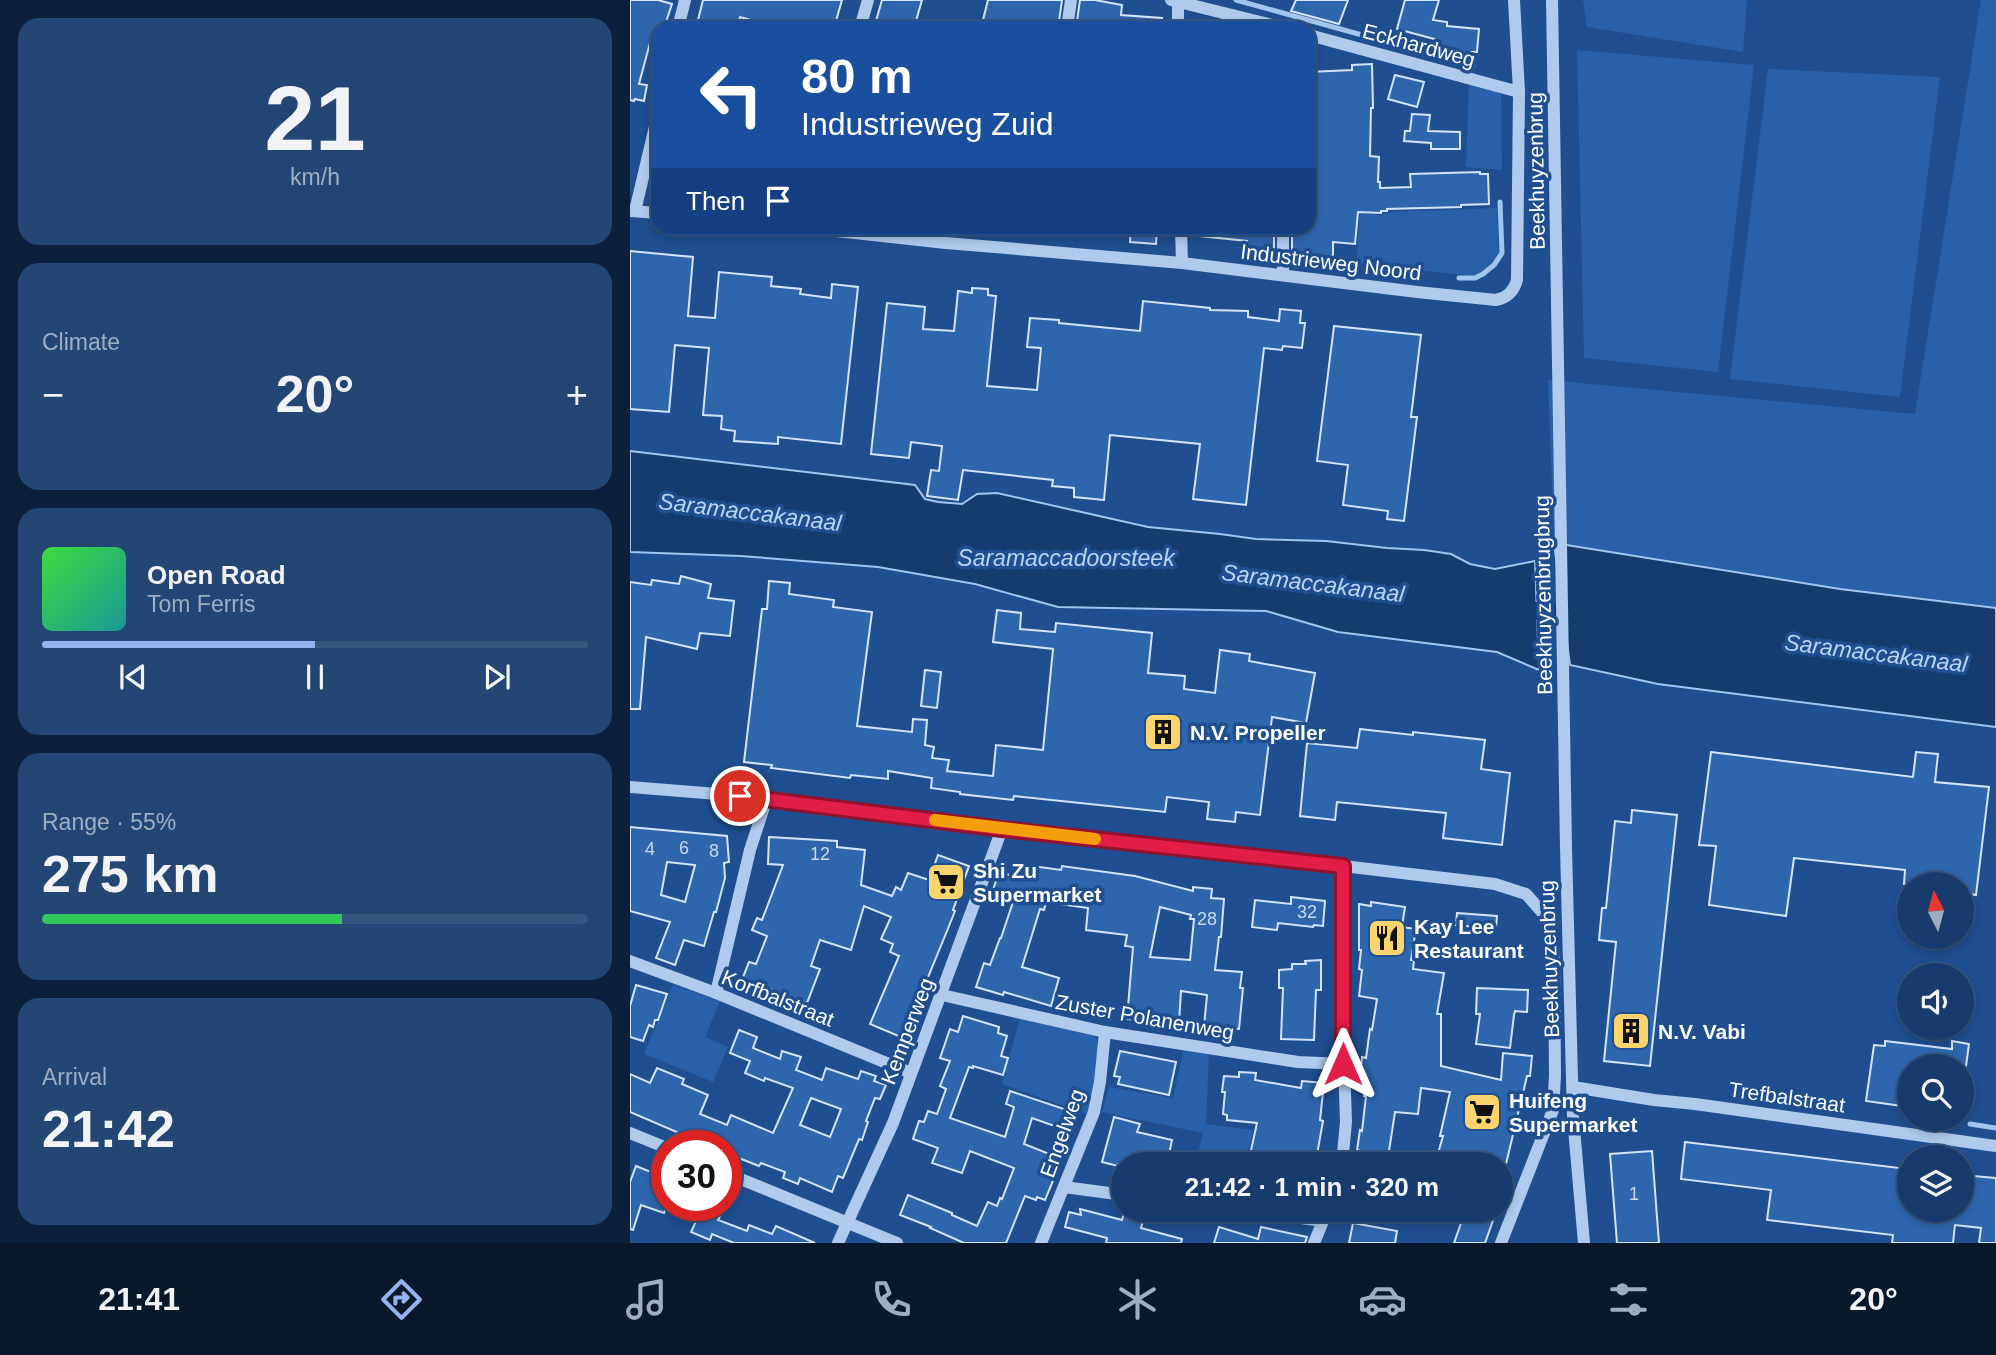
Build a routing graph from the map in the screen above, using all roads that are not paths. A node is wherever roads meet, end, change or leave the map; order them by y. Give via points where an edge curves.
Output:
1 (685, 0) edge
2 (868, 0) edge
3 (1071, 0) edge
4 (1514, 0) edge
5 (1552, 0) edge
6 (1175, 1) edge
7 (680, 21) edge
8 (862, 21) edge
9 (1068, 21) edge
10 (1177, 21) edge
11 (1256, 21) edge
12 (1316, 36) edge
13 (1519, 92) junction
14 (651, 141) edge
15 (633, 211) edge
16 (651, 212) edge
17 (873, 235) edge
18 (1181, 235) edge
19 (1283, 235) edge
20 (1182, 263) junction
21 (1283, 275) junction
22 (1559, 342) joint
23 (630, 787) edge
24 (767, 798) junction
25 (1002, 829) junction
26 (1566, 848) joint
27 (1343, 866) junction
28 (630, 961) edge
29 (716, 993) junction
30 (942, 995) junction
31 (1105, 1032) junction
32 (1343, 1064) junction
33 (1572, 1068) junction
34 (911, 1073) junction
35 (1555, 1076) junction
36 (1573, 1087) junction
37 (1553, 1110) junction
38 (1573, 1117) junction
39 (630, 1133) edge
40 (651, 1142) edge
41 (1996, 1146) edge
42 (1343, 1152) edge
43 (742, 1180) edge
44 (1063, 1187) junction
45 (1111, 1193) edge
46 (1323, 1222) edge
47 (846, 1223) junction
48 (838, 1243) edge
49 (897, 1243) edge
50 (1041, 1243) edge
51 (1314, 1243) edge
52 (1501, 1243) edge
53 (1584, 1243) edge

1 - 7 street
2 - 8 street
3 - 9 street
4 - 13 street, Industrieweg Noord
5 - 22 street, Beekhuyzenbrug
6 - 10 street
6 - 11 street
12 - 13 street, Eckhardweg
13 - 21 street, Industrieweg Noord via 1517,280 1508,296 1496,300
14 - 15 street
15 - 16 street
17 - 20 street, Industrieweg Noord
18 - 20 street
19 - 21 street
20 - 21 street, Industrieweg Noord
22 - 26 street, Beekhuyzenbrugbrug
23 - 24 street
24 - 25 street
24 - 29 street
25 - 27 street
25 - 30 street, Kemperweg
26 - 33 street, Beekhuyzenbrug
27 - 32 street
27 - 35 street via 1495,884 1525,894 1549,920 1554,954
28 - 29 street, Korfbalstraat
29 - 34 street, Korfbalstraat
30 - 31 street, Zuster Polanenweg
30 - 34 street, Kemperweg
31 - 32 street, Zuster Polanenweg via 1298,1062
31 - 44 street, Engelweg via 1094,1112
32 - 42 street
33 - 35 street
33 - 36 street, Beekhuyzenbrug
34 - 47 street, Kemperweg
35 - 37 street
36 - 38 street, Beekhuyzenbrug
36 - 41 street, Trefbalstraat
37 - 38 street
37 - 52 street
38 - 53 street, Beekhuyzenbrug
39 - 40 street
43 - 47 street
44 - 45 street
44 - 50 street, Engelweg
46 - 51 street
47 - 48 street, Kemperweg
47 - 49 street

